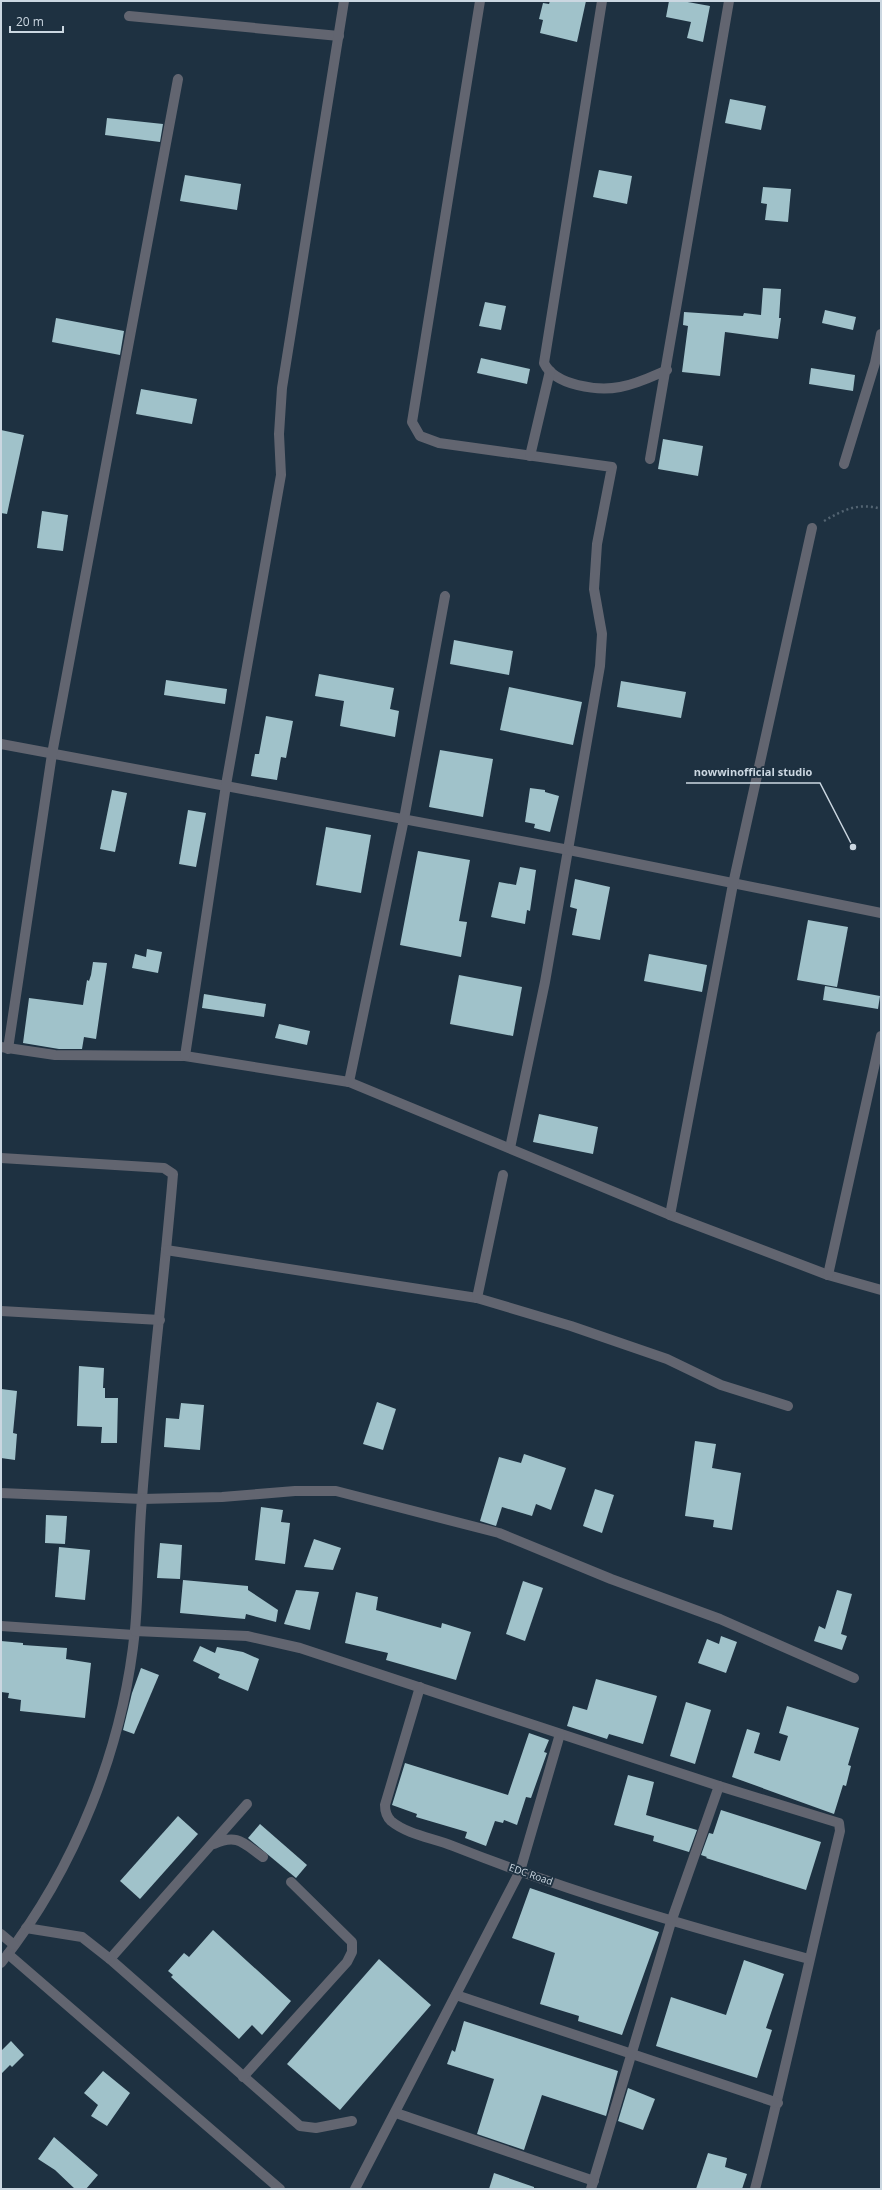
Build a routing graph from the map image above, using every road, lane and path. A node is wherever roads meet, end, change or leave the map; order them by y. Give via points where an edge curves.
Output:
1 (344, 1) edge
2 (480, 1) edge
3 (602, 1) edge
4 (729, 1) edge
5 (129, 16) dead end
6 (339, 36) junction
7 (178, 79) dead end
8 (881, 334) edge
9 (878, 364) edge
10 (667, 370) junction
11 (550, 371) junction
12 (530, 456) junction
13 (650, 459) dead end
14 (844, 464) dead end
15 (881, 509) edge
16 (812, 528) joint
17 (446, 596) dead end
18 (1, 744) edge
19 (52, 754) junction
20 (226, 785) junction
21 (404, 819) junction
22 (569, 850) junction
23 (733, 884) junction
24 (881, 914) edge
25 (881, 1036) edge
26 (5, 1048) edge
27 (185, 1056) junction
28 (349, 1082) junction
29 (510, 1148) junction
30 (1, 1158) edge
31 (503, 1175) dead end
32 (670, 1215) junction
33 (166, 1250) junction
34 (828, 1275) junction
35 (881, 1290) edge
36 (477, 1298) junction
37 (1, 1311) edge
38 (160, 1320) junction
39 (788, 1406) dead end
40 (1, 1493) edge
41 (142, 1499) junction
42 (1, 1626) edge
43 (135, 1633) junction
44 (854, 1678) dead end
45 (420, 1687) junction
46 (560, 1734) junction
47 (719, 1786) junction
48 (247, 1804) dead end
49 (210, 1846) junction
50 (263, 1857) dead end
51 (520, 1870) junction
52 (291, 1882) dead end
53 (671, 1922) junction
54 (26, 1928) junction
55 (1, 1934) edge
56 (14, 1945) junction
57 (8, 1954) junction
58 (110, 1959) junction
59 (808, 1959) junction
60 (1, 1963) edge
61 (456, 1995) junction
62 (631, 2053) junction
63 (243, 2077) junction
64 (778, 2103) junction
65 (396, 2113) junction
66 (352, 2121) dead end
67 (593, 2185) edge
68 (280, 2189) edge
69 (355, 2189) edge
70 (755, 2189) edge

1 - 6 street
2 - 12 street via 412,422 420,436 439,443
3 - 11 street via 544,363
4 - 10 street
5 - 6 street
6 - 20 street via 282,388 279,434 281,474
7 - 19 street
8 - 9 street
9 - 14 street
10 - 11 street via 643,381 618,387 568,383
10 - 13 street
11 - 12 street
12 - 22 street via 612,467 597,544 594,589 602,634 600,666
15 - 16 path via 852,506
16 - 23 street
17 - 21 street
18 - 19 street
19 - 20 street
19 - 26 street
20 - 21 street
20 - 27 street
21 - 22 street
21 - 28 street
22 - 23 street
22 - 29 street via 545,982
23 - 24 street
23 - 32 street
25 - 34 street
26 - 27 street via 54,1055
27 - 28 street
28 - 29 street
29 - 32 street
30 - 33 street via 164,1168 173,1174
31 - 36 street
32 - 34 street
33 - 36 street
33 - 38 street
34 - 35 street
36 - 39 street via 571,1326 667,1359 722,1385
37 - 38 street
38 - 41 street
40 - 41 street
41 - 43 street
41 - 44 street via 336,1491 499,1533 611,1579 720,1619
42 - 43 street
43 - 45 street via 210,1633 267,1639
43 - 54 street via 122,1707 103,1776 67,1858
45 - 46 street
45 - 51 street, EDC Road via 385,1805 388,1817 399,1826
46 - 47 street
46 - 51 street
47 - 53 street
47 - 59 street via 839,1823 840,1831
48 - 49 street
49 - 50 street via 226,1839 240,1840
49 - 58 street
51 - 53 street, EDC Road
51 - 61 street
52 - 63 street via 352,1942 352,1952 347,1962
53 - 59 street, EDC Road
53 - 62 street
54 - 56 street
54 - 58 street via 82,1937
55 - 56 street
56 - 57 street
57 - 60 street
57 - 68 street
58 - 63 street
59 - 64 street
61 - 62 street
61 - 65 street
62 - 64 street
62 - 67 street
63 - 66 street via 300,2126 316,2128
64 - 70 street
65 - 67 street
65 - 69 street

